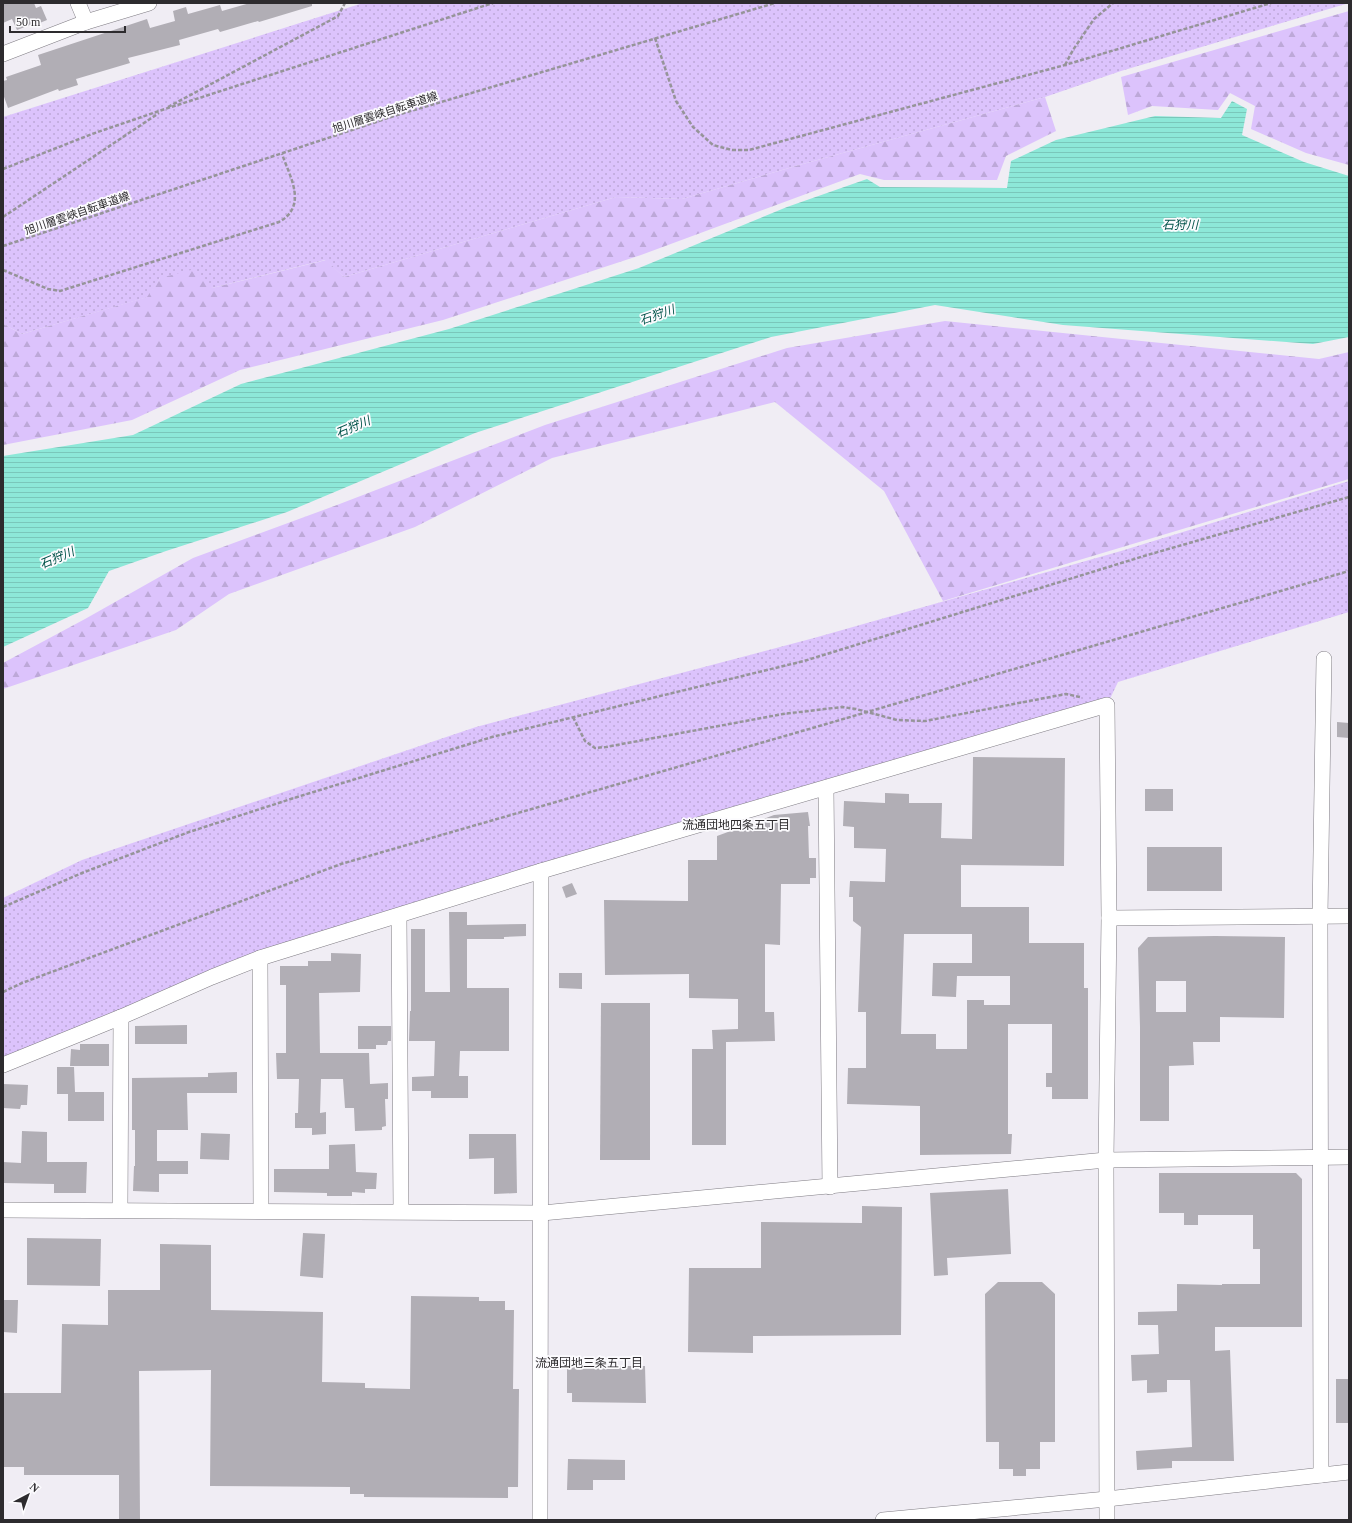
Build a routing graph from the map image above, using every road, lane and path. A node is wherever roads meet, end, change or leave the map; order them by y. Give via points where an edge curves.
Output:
1 (78, 3) edge
2 (149, 3) edge
3 (345, 3) edge
4 (493, 3) edge
5 (775, 3) edge
6 (1113, 3) edge
7 (1271, 3) edge
8 (86, 22) junction
9 (655, 38) junction
10 (3, 54) edge
11 (1065, 65) junction
12 (162, 110) junction
13 (282, 154) junction
14 (3, 169) edge
15 (3, 217) edge
16 (3, 246) edge
17 (3, 270) edge
18 (1349, 497) edge
19 (1349, 571) edge
20 (1324, 659) dead end
21 (1097, 708) junction
22 (868, 712) junction
23 (572, 717) junction
24 (826, 788) junction
25 (541, 871) junction
26 (3, 907) edge
27 (399, 916) junction
28 (1320, 916) junction
29 (1349, 916) edge
30 (1109, 918) junction
31 (260, 958) junction
32 (3, 992) edge
33 (121, 1017) junction
34 (3, 1065) edge
35 (1320, 1157) junction
36 (1349, 1158) edge
37 (1106, 1160) junction
38 (830, 1187) junction
39 (3, 1210) edge
40 (120, 1210) junction
41 (261, 1211) junction
42 (401, 1211) junction
43 (542, 1213) junction
44 (1349, 1472) edge
45 (1321, 1475) junction
46 (1107, 1499) junction
47 (540, 1520) edge
48 (883, 1520) edge
49 (1106, 1520) edge

1 - 8 street
2 - 8 street
3 - 12 path via 338,16 330,21
4 - 12 path
5 - 9 path, 旭川層雲峡自転車道線
6 - 11 path via 1094,19
7 - 11 path
8 - 10 street
9 - 11 path via 676,101 692,127 713,144 732,150 766,146
9 - 13 path, 旭川層雲峡自転車道線 via 402,114
12 - 14 path
12 - 15 path
13 - 16 path, 旭川層雲峡自転車道線
13 - 17 path via 296,194 291,213 278,222 60,291 48,289
18 - 23 path via 1144,556 804,661
19 - 22 path
20 - 28 street
21 - 22 path via 1080,697 1066,694 925,721 897,720
21 - 24 street
21 - 30 street via 1107,705
22 - 23 path via 842,707 783,714 595,748 585,741
22 - 32 path via 341,864
23 - 26 path via 492,737 189,832
24 - 25 street
24 - 38 street
25 - 27 street
25 - 43 street
27 - 31 street
27 - 42 street
28 - 29 street
28 - 30 street
28 - 35 street
30 - 37 street
31 - 33 street
31 - 41 street
33 - 34 street
33 - 40 street
35 - 36 street
35 - 37 street
35 - 45 street
37 - 38 street
37 - 46 street
38 - 43 street
39 - 40 street
40 - 41 street
41 - 42 street
42 - 43 street
43 - 47 street
44 - 45 street
45 - 46 street
46 - 48 street
46 - 49 street

